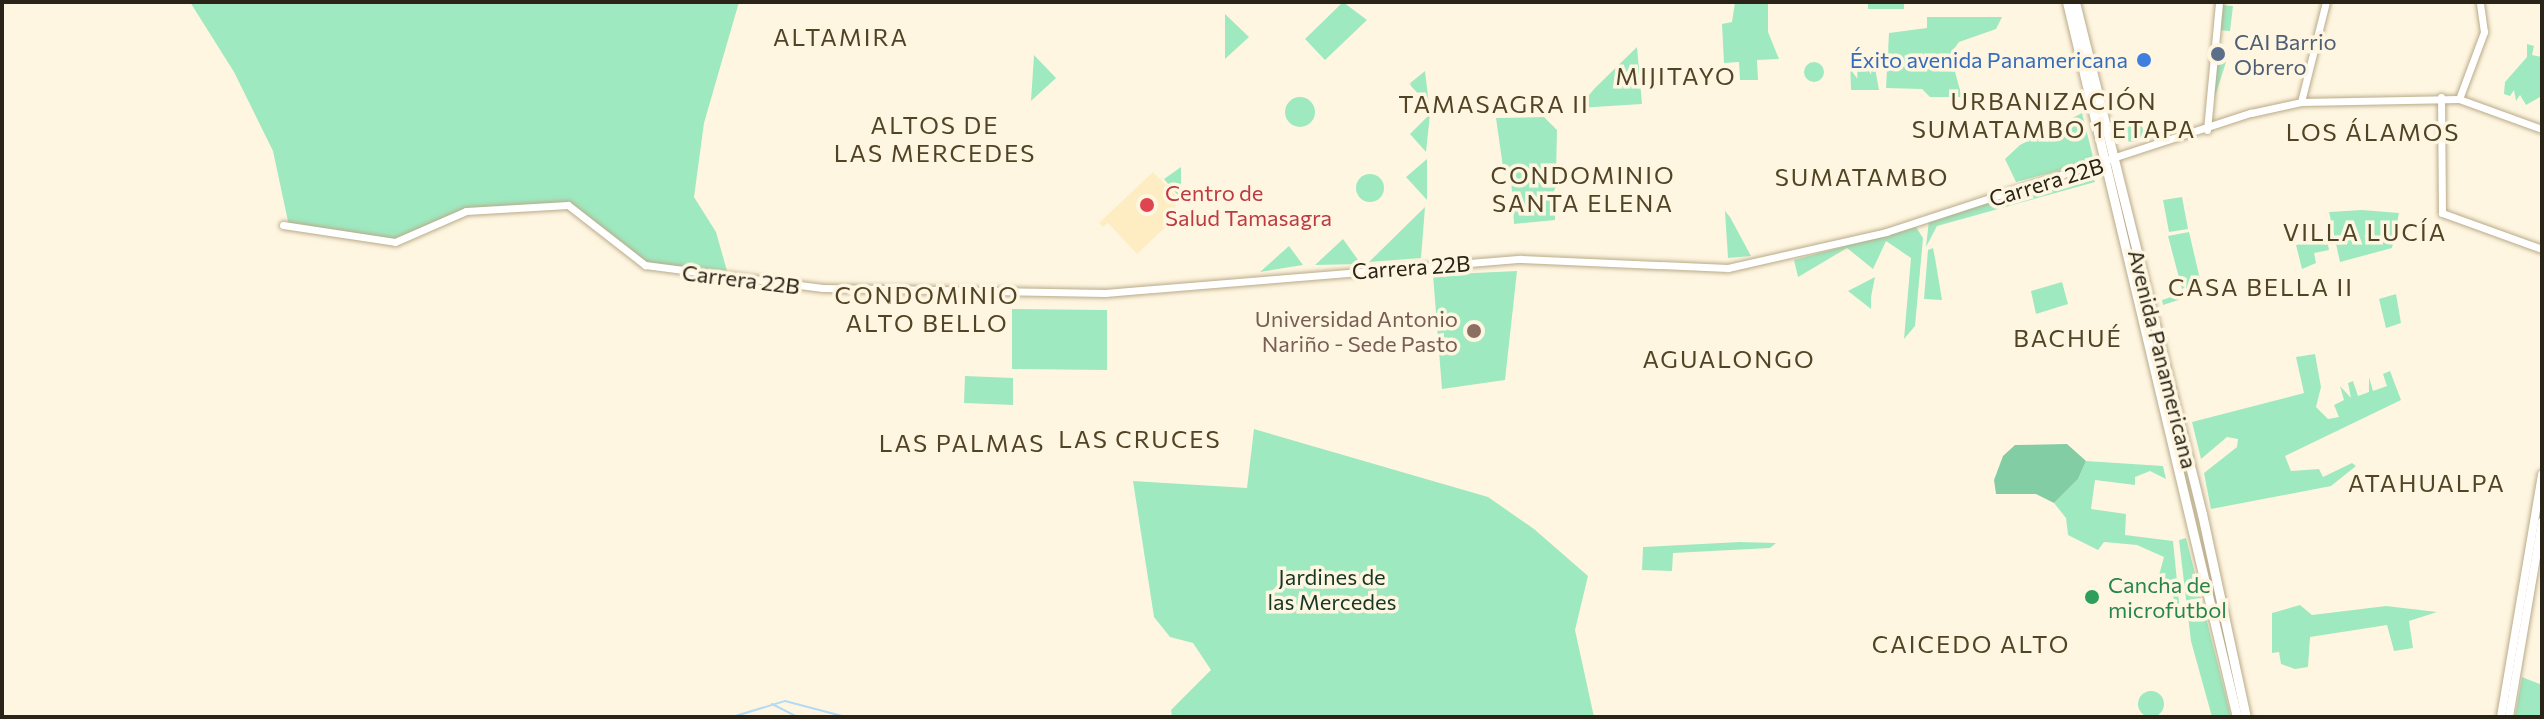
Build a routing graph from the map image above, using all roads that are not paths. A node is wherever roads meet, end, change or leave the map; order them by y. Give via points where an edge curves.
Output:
1 (2067, 2) edge
2 (2075, 2) edge
3 (2219, 2) edge
4 (2326, 2) edge
5 (2480, 2) edge
6 (2441, 97) junction
7 (2459, 99) junction
8 (2301, 102) junction
9 (2542, 129) edge
10 (2207, 130) junction
11 (2110, 162) junction
12 (283, 225) dead end
13 (2542, 249) edge
14 (2542, 474) edge
15 (2542, 522) edge
16 (2237, 717) edge
17 (2246, 717) edge
18 (2501, 717) edge
19 (2509, 717) edge

1 - 11 main road, Avenida Panamericana
2 - 11 main road, Avenida Panamericana
3 - 10 street
4 - 8 street
5 - 7 street via 2484,32
6 - 7 street, Carrera 22B
6 - 8 street, Carrera 22B
6 - 13 street via 2442,213
7 - 9 street, Carrera 22B
8 - 10 street, Carrera 22B
10 - 11 street, Carrera 22B
11 - 12 street, Carrera 22B via 1855,241 1728,268 1521,259 1105,293 823,288 672,271 632,258 580,210 555,203 466,211 395,242
11 - 16 main road, Avenida Panamericana
11 - 17 main road, Avenida Panamericana via 2202,514
14 - 18 main road
15 - 19 main road

